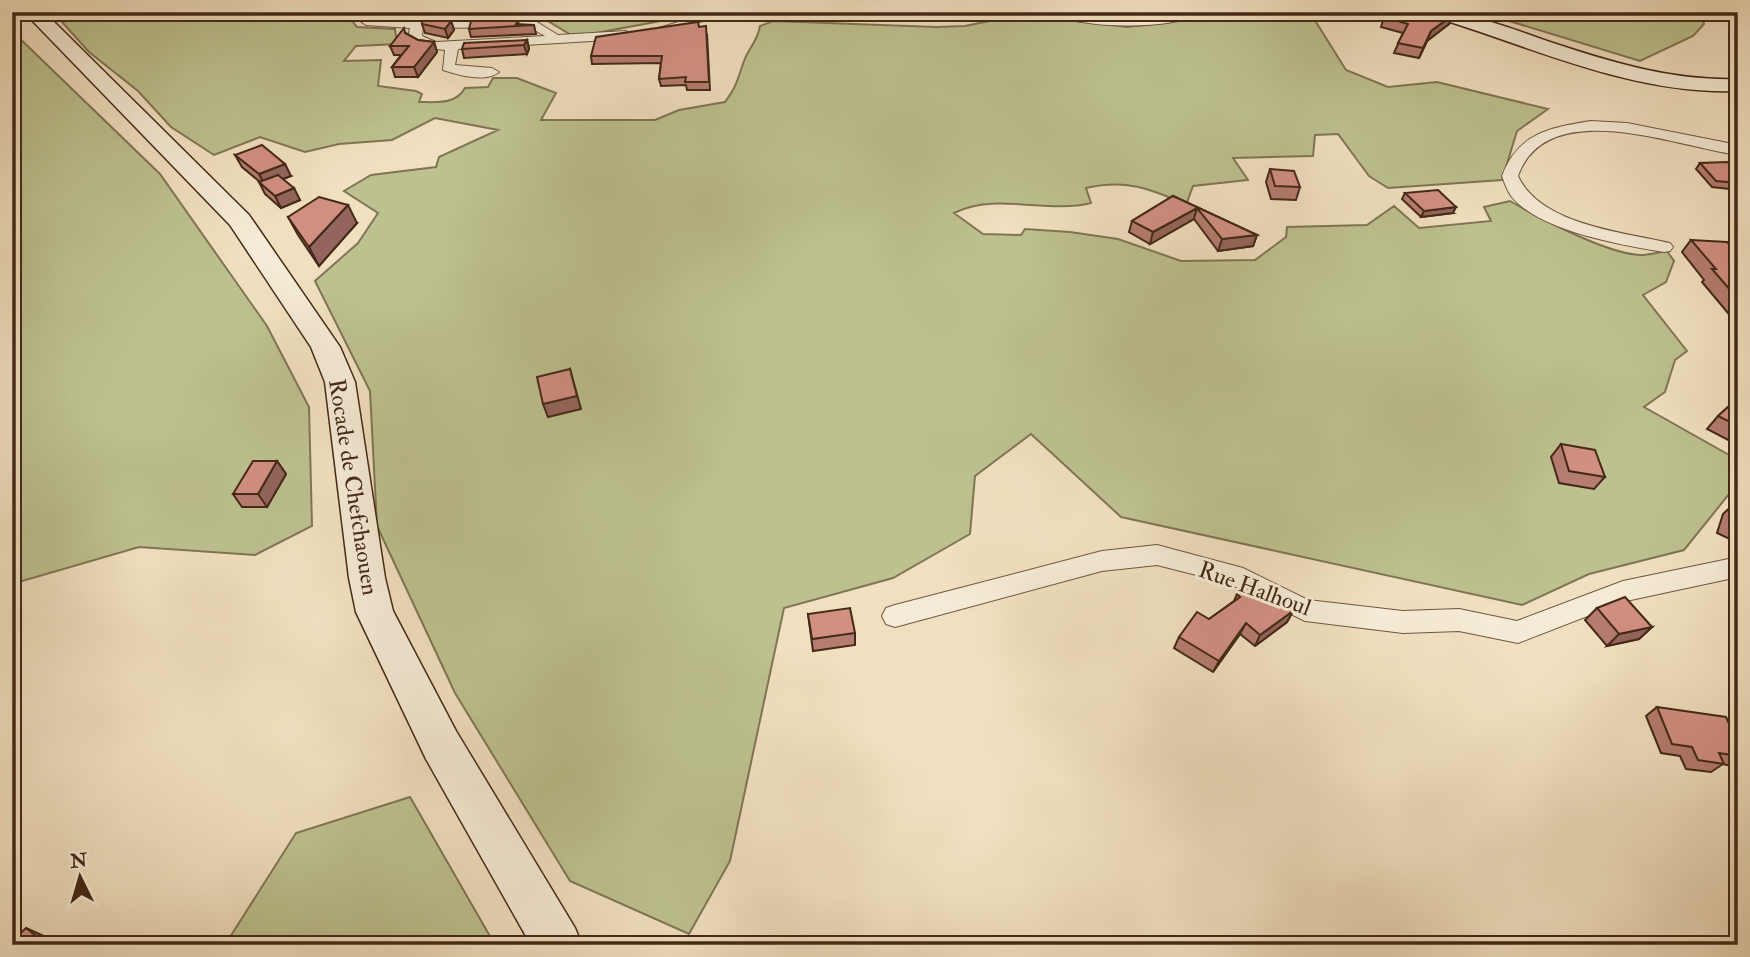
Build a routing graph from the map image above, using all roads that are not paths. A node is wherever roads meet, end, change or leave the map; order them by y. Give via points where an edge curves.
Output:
1 (33, 12) edge
2 (353, 12) edge
3 (727, 12) edge
4 (1057, 12) edge
5 (1194, 12) edge
6 (1438, 12) edge
7 (417, 24) junction
8 (556, 41) junction
9 (452, 46) junction
10 (492, 72) dead end
11 (1689, 85) junction
12 (1738, 85) edge
13 (1738, 103) edge
14 (1738, 150) edge
15 (1664, 247) dead end
16 (1738, 567) edge
17 (895, 616) dead end
18 (558, 945) edge

1 - 18 main road, Rocade de Chefchaouen via 240,220 325,347 340,382 375,612 441,745
2 - 7 street via 366,21
3 - 8 street via 651,31
4 - 5 street via 1135,19 1176,18
6 - 11 main road via 1651,78
7 - 8 street via 532,23
7 - 9 street via 415,35 421,43
8 - 9 street
9 - 10 street via 448,67
11 - 12 main road
11 - 13 main road
14 - 15 street via 1591,126 1530,145 1512,164 1516,188 1540,210 1612,238
16 - 17 street, Rue Halhoul via 1623,591 1518,632 1459,620 1403,622 1305,610 1234,575 1157,555 1102,561

